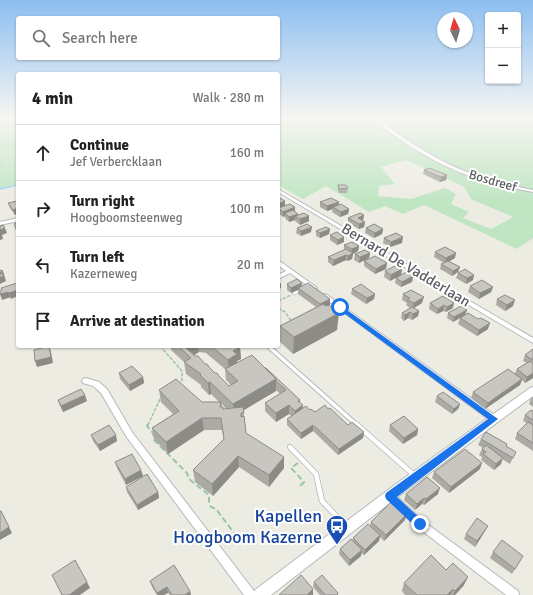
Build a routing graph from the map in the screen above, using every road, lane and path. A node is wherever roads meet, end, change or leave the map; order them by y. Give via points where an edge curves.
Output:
1 (415, 146) edge
2 (0, 161) edge
3 (0, 166) edge
4 (280, 191) edge
5 (533, 191) edge
6 (16, 220) edge
7 (0, 224) edge
8 (280, 264) edge
9 (290, 271) junction
10 (280, 276) edge
11 (310, 286) junction
12 (294, 293) joint
13 (280, 300) edge
14 (340, 307) junction
15 (280, 309) edge
16 (333, 311) edge
17 (293, 323) edge
18 (533, 340) edge
19 (162, 348) edge
20 (270, 348) edge
21 (86, 381) dead end
22 (174, 387) edge
23 (533, 391) edge
24 (162, 396) edge
25 (494, 419) junction
26 (290, 447) dead end
27 (302, 460) junction
28 (416, 477) junction
29 (298, 488) dead end
30 (390, 496) junction
31 (348, 528) junction
32 (234, 533) dead end
33 (250, 595) edge
34 (260, 595) edge
35 (514, 595) edge

1 - 5 street, Bosdreef via 454,168
2 - 3 path via 3,165
4 - 18 street, Bernard De Vadderlaan
6 - 7 street
8 - 9 street
9 - 10 street
9 - 11 street
11 - 12 lane
11 - 14 street
12 - 13 path
14 - 16 lane
14 - 25 street
15 - 17 path
19 - 22 path via 183,374 182,380
20 - 28 lane
21 - 33 street via 96,384 104,391 129,434
23 - 25 street
24 - 32 path via 147,426 154,433 154,440 187,473 189,479 209,495 209,504 216,509
25 - 28 street
26 - 27 lane
27 - 29 path via 291,468 304,482
27 - 31 lane via 316,474 322,501
28 - 30 street
30 - 31 street
30 - 35 street via 420,524
31 - 34 street

